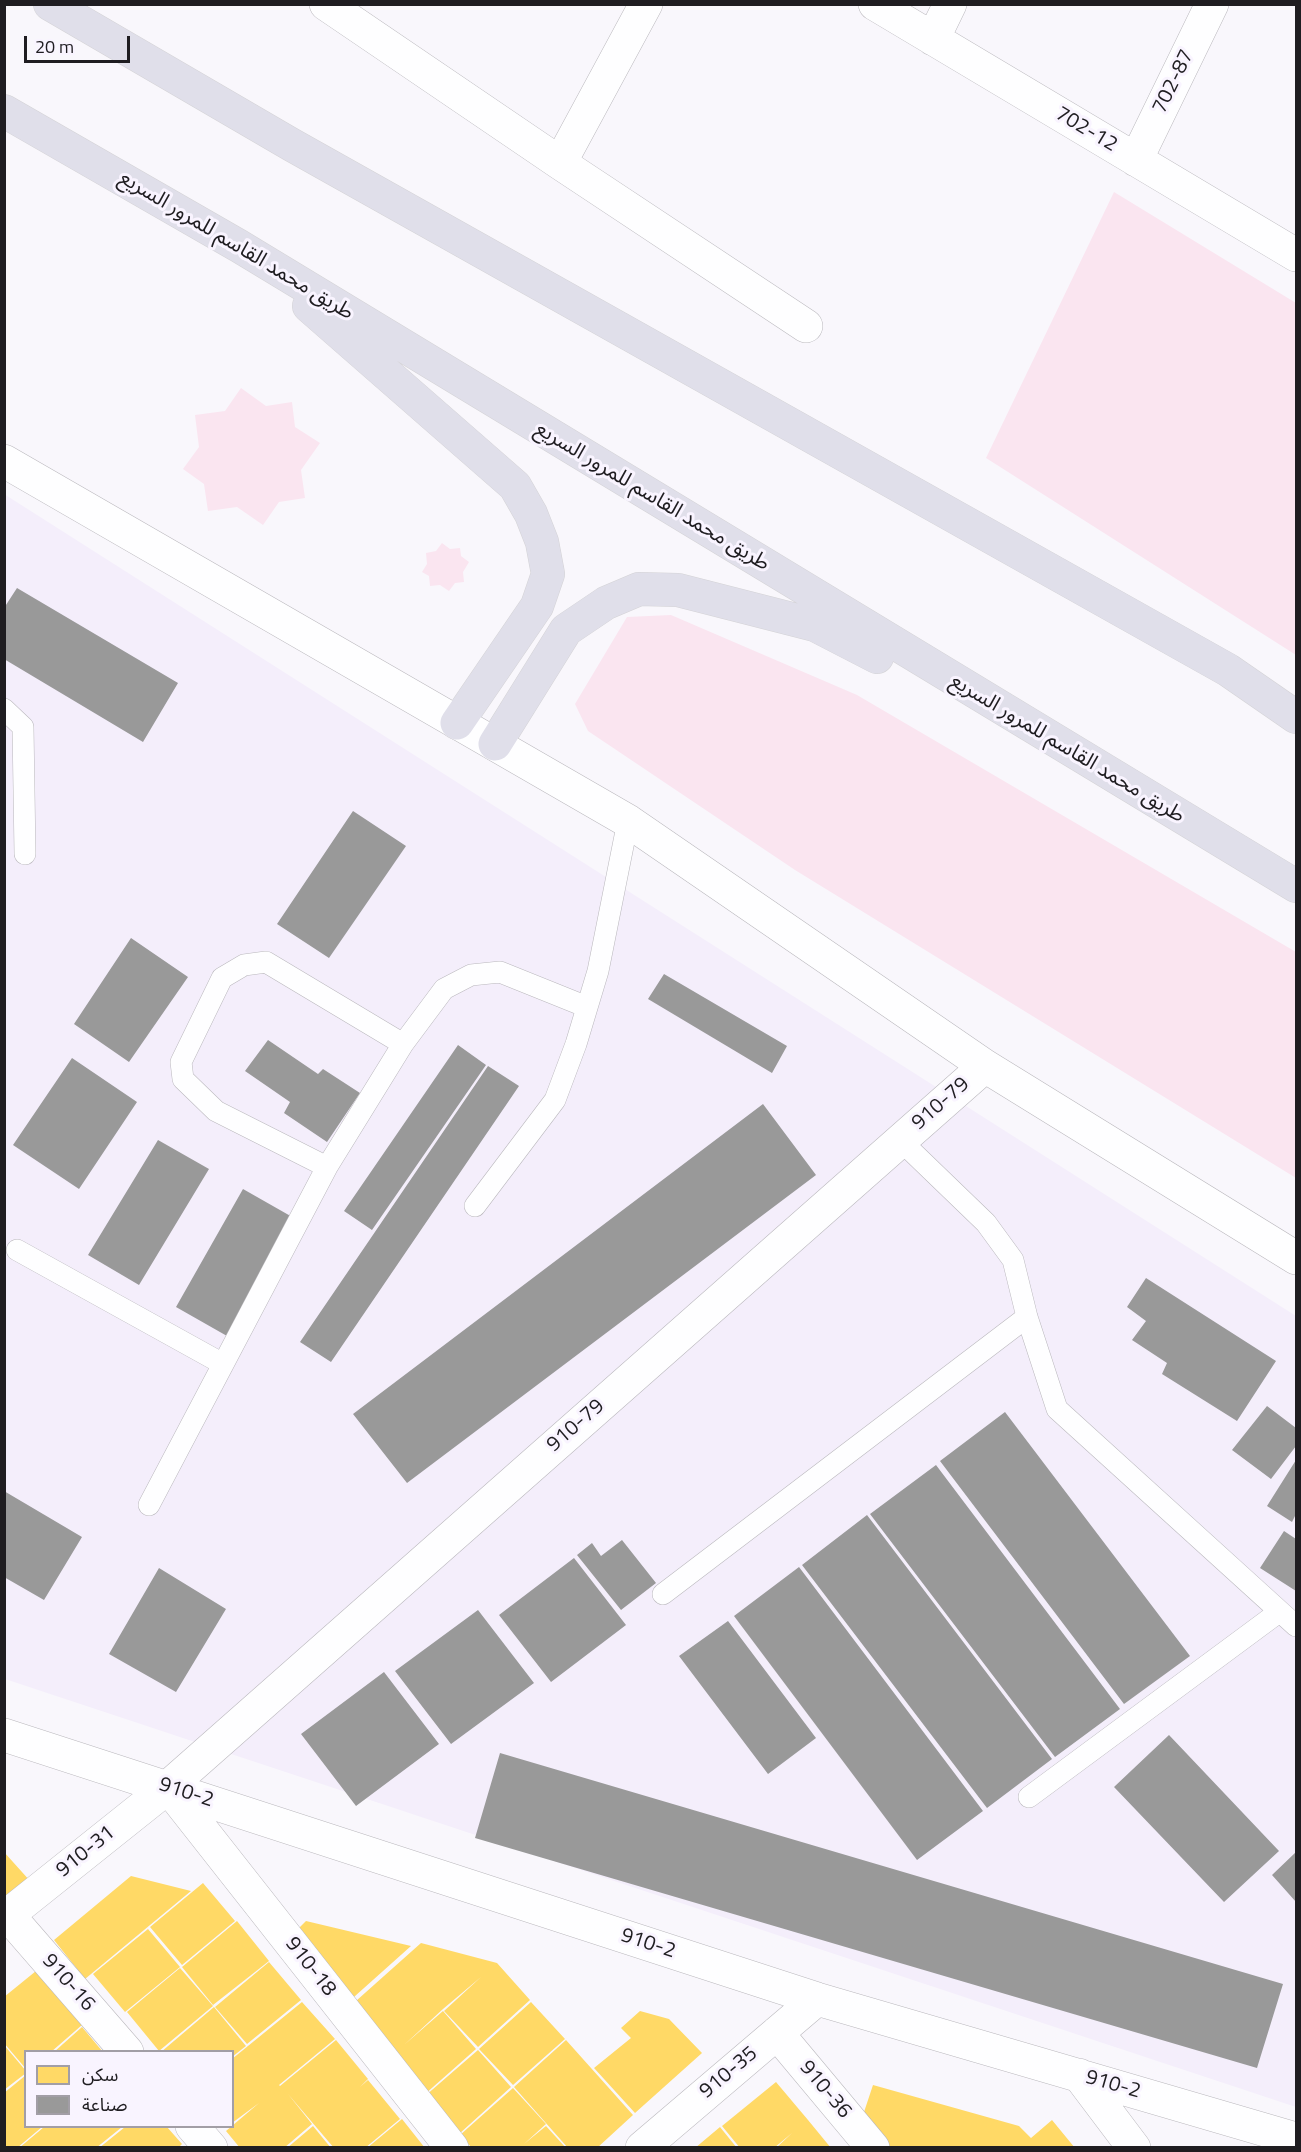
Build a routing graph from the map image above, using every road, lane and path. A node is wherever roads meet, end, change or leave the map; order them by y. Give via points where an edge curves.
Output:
1 (50, 4) edge
2 (326, 4) edge
3 (646, 4) edge
4 (875, 4) edge
5 (950, 4) edge
6 (1212, 4) edge
7 (933, 39) junction
8 (4, 111) edge
9 (1136, 160) junction
10 (560, 163) junction
11 (239, 246) junction
12 (1296, 255) edge
13 (806, 326) dead end
14 (4, 461) edge
15 (4, 710) edge
16 (1296, 717) edge
17 (458, 723) junction
18 (495, 744) junction
19 (1147, 798) junction
20 (628, 821) junction
21 (25, 854) dead end
22 (1296, 886) edge
23 (587, 1007) junction
24 (402, 1044) junction
25 (985, 1066) junction
26 (900, 1140) junction
27 (327, 1167) junction
28 (475, 1206) dead end
29 (17, 1250) dead end
30 (1296, 1258) edge
31 (1027, 1317) junction
32 (223, 1364) junction
33 (149, 1505) dead end
34 (663, 1594) dead end
35 (1279, 1612) junction
36 (1296, 1626) edge
37 (8, 1740) edge
38 (168, 1787) junction
39 (1029, 1797) dead end
40 (6, 1916) edge
41 (817, 1999) junction
42 (777, 2033) junction
43 (125, 2050) edge
44 (1079, 2075) junction
45 (193, 2128) edge
46 (1296, 2139) edge
47 (211, 2148) edge
48 (452, 2148) edge
49 (642, 2148) edge
50 (873, 2148) edge
51 (1134, 2148) edge

1 - 16 highway via 312,156 1228,670
2 - 10 street
3 - 10 street
4 - 7 street, 702-12
5 - 7 street
6 - 9 street, 702-87
7 - 9 street, 702-12
8 - 11 highway, طريق محمد القاسم للمرور السريع
9 - 12 street, 702-12
10 - 13 street
11 - 17 highway via 515,486 531,514 548,574 537,606
11 - 19 highway, طريق محمد القاسم للمرور السريع
14 - 17 street
15 - 21 lane via 23,727
17 - 18 street
18 - 19 highway via 566,630 606,603 639,589 678,590 815,625
18 - 20 street
19 - 22 highway, طريق محمد القاسم للمرور السريع
20 - 23 lane
20 - 25 street
23 - 24 lane via 500,972 471,975 444,989
23 - 28 lane via 555,1100
24 - 27 lane
24 - 27 lane via 266,962 244,965 222,978 181,1062 183,1080 216,1111
25 - 26 street, 910-79
25 - 30 street
26 - 31 lane via 986,1223 1013,1260
26 - 38 street, 910-79
27 - 32 lane
29 - 32 lane
31 - 34 lane
31 - 35 lane via 1057,1409
32 - 33 lane
35 - 36 lane
35 - 39 lane
37 - 38 street, 910-2
38 - 40 street, 910-31
38 - 41 street, 910-2
38 - 48 street, 910-18
40 - 43 street, 910-16
41 - 42 street, 910-35
41 - 44 street, 910-2
42 - 49 street, 910-35
42 - 50 street, 910-36
44 - 46 street, 910-2
44 - 51 street
45 - 47 street

